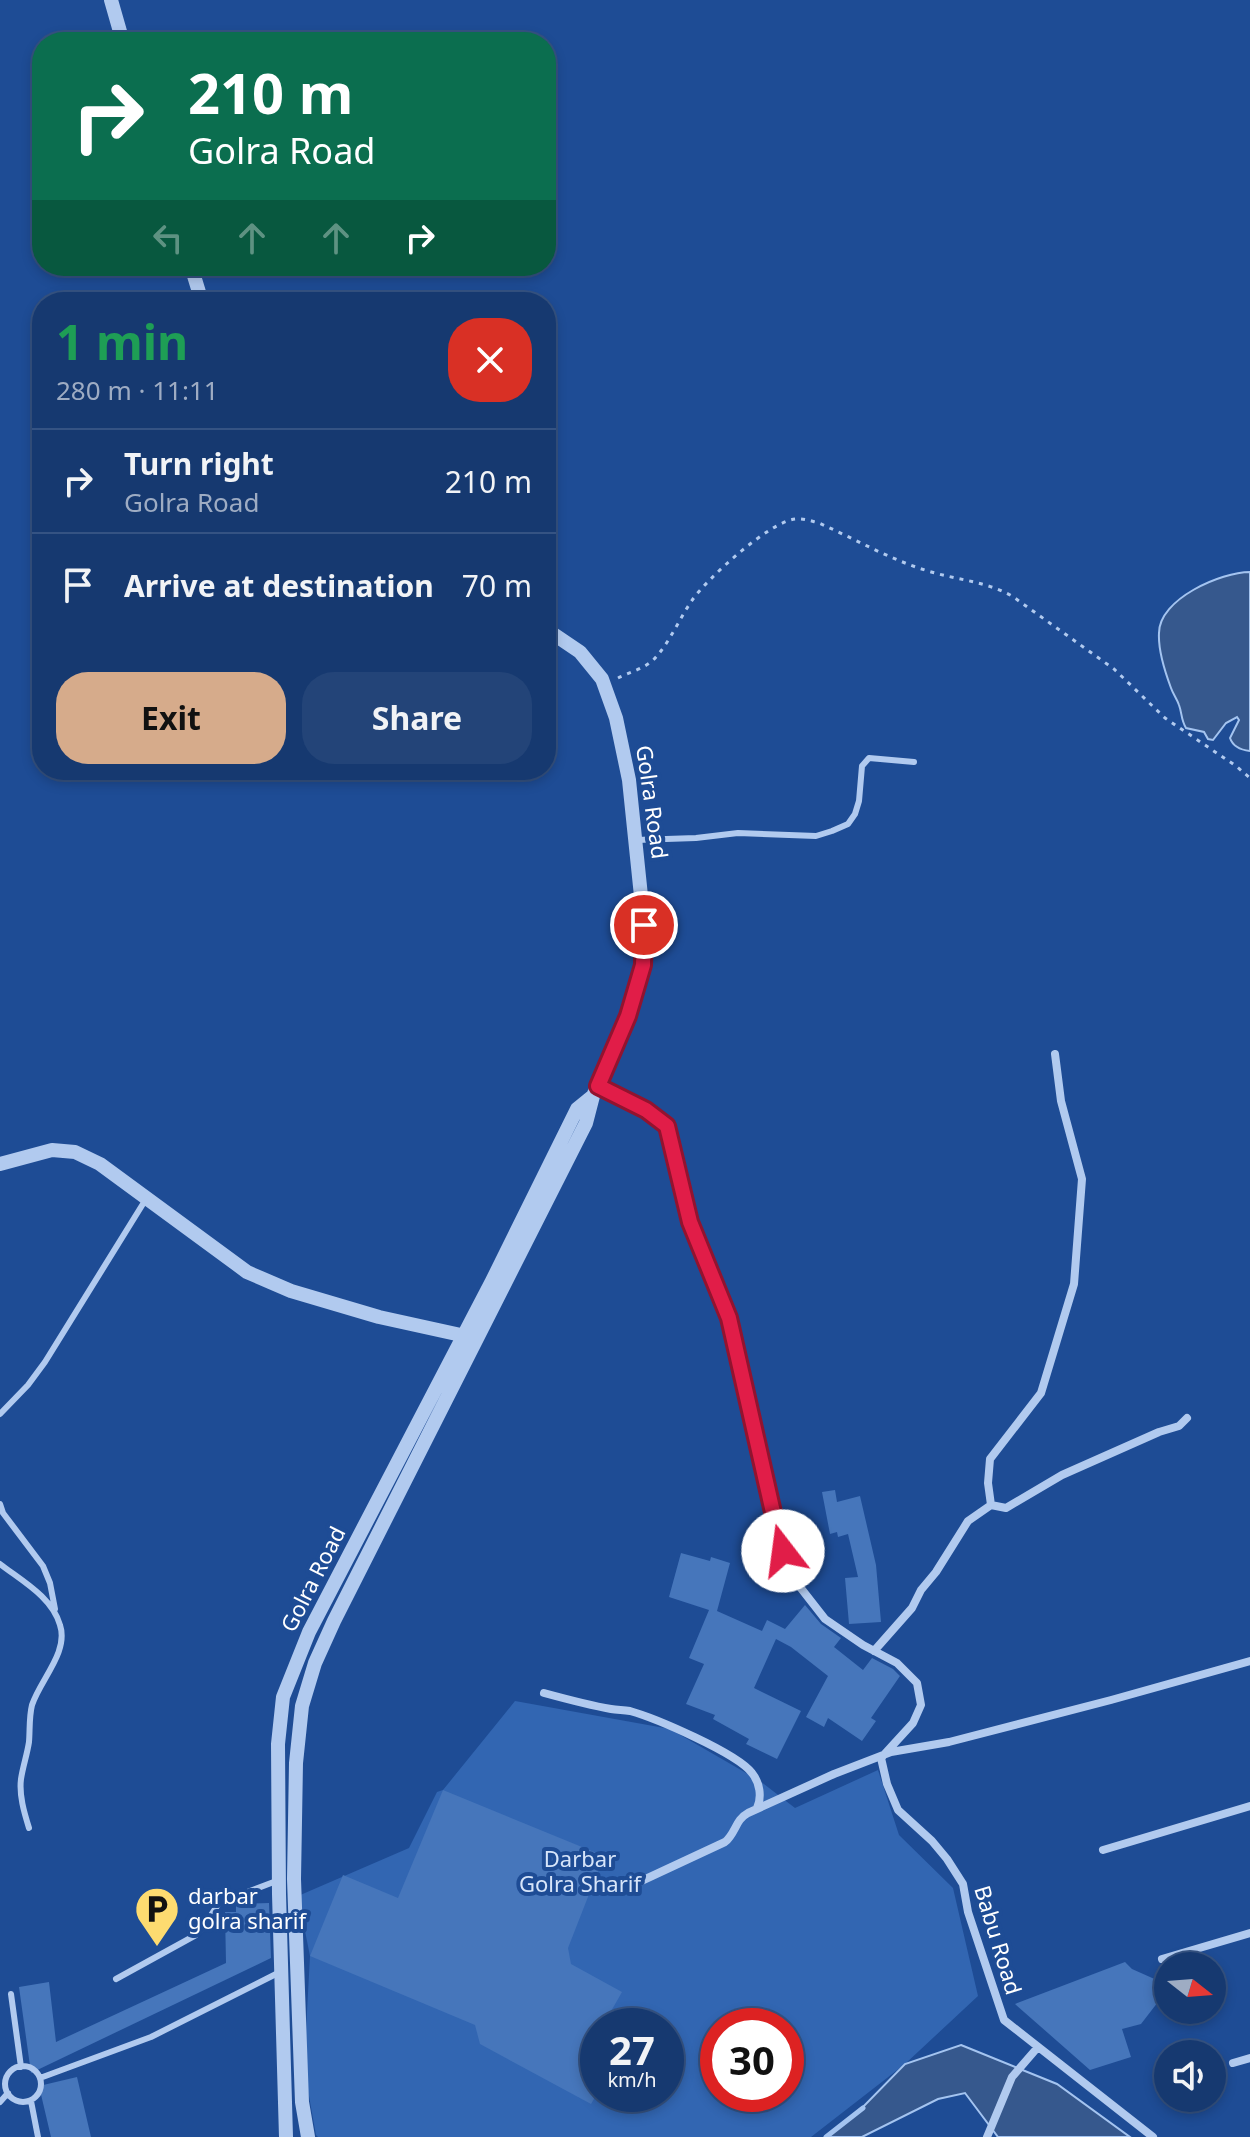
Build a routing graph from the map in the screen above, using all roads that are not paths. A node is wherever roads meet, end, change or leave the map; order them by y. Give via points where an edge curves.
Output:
1 (111, 0) edge
2 (120, 32) edge
3 (556, 636) edge
4 (914, 762) dead end
5 (636, 840) junction
6 (1055, 1054) dead end
7 (595, 1091) junction
8 (0, 1164) edge
9 (146, 1199) junction
10 (470, 1337) junction
11 (0, 1414) edge
12 (1187, 1418) dead end
13 (0, 1504) edge
14 (991, 1505) junction
15 (0, 1564) edge
16 (55, 1611) junction
17 (874, 1651) junction
18 (1250, 1661) edge
19 (544, 1693) dead end
20 (881, 1758) junction
21 (1250, 1806) edge
22 (756, 1809) junction
23 (29, 1828) dead end
24 (1103, 1850) dead end
25 (279, 1880) junction
26 (637, 1883) dead end
27 (1250, 1933) edge
28 (1186, 1952) edge
29 (281, 1972) junction
30 (116, 1979) dead end
31 (11, 1994) dead end
32 (1038, 2047) junction
33 (1250, 2058) edge
34 (1233, 2063) dead end
35 (21, 2067) junction
36 (40, 2078) junction
37 (8, 2093) junction
38 (31, 2101) junction
39 (0, 2102) edge
40 (38, 2137) edge
41 (286, 2137) edge
42 (308, 2137) edge
43 (987, 2137) edge
44 (1153, 2137) edge

1 - 2 street
3 - 5 street, Golra Road via 580,652 604,685 629,780
4 - 5 lane via 869,758 862,766 855,814 848,824 816,836 738,833
5 - 7 street, Golra Road via 643,965 628,1016
6 - 14 street via 1061,1101 1082,1179 1074,1284 1041,1393 990,1459
7 - 10 street, Golra Road via 577,1109
7 - 17 street via 646,1110 667,1126 690,1222 729,1318 789,1573 825,1619
8 - 9 street via 52,1150 75,1152
9 - 10 street via 247,1272 291,1291
9 - 11 lane via 45,1362
10 - 25 street, Golra Road via 309,1632 283,1697
10 - 42 street, Golra Road via 334,1621 302,1706 294,1879 302,2102
12 - 14 street via 1062,1475 1006,1508
13 - 16 lane via 43,1566
14 - 17 street via 968,1521 912,1608
15 - 16 lane
16 - 23 lane via 61,1644 32,1706 21,1780
17 - 20 street via 897,1663 917,1683 921,1705 913,1723
18 - 20 street
19 - 22 street via 649,1718 740,1762 753,1774 760,1794
20 - 22 street
20 - 32 street, Babu Road via 898,1810 932,1841 963,1884 1004,2020
21 - 24 street
22 - 26 street via 740,1817 725,1842
25 - 29 street, Golra Road
25 - 30 lane via 219,1903 196,1935
27 - 28 street
29 - 36 lane via 151,2037
29 - 41 street, Golra Road
31 - 35 lane
32 - 43 street via 1012,2077
32 - 44 street, Babu Road
33 - 34 street
35 - 36 lane
35 - 37 lane via 8,2076
36 - 38 lane via 40,2090
37 - 38 lane via 16,2101
37 - 39 lane
38 - 40 lane

